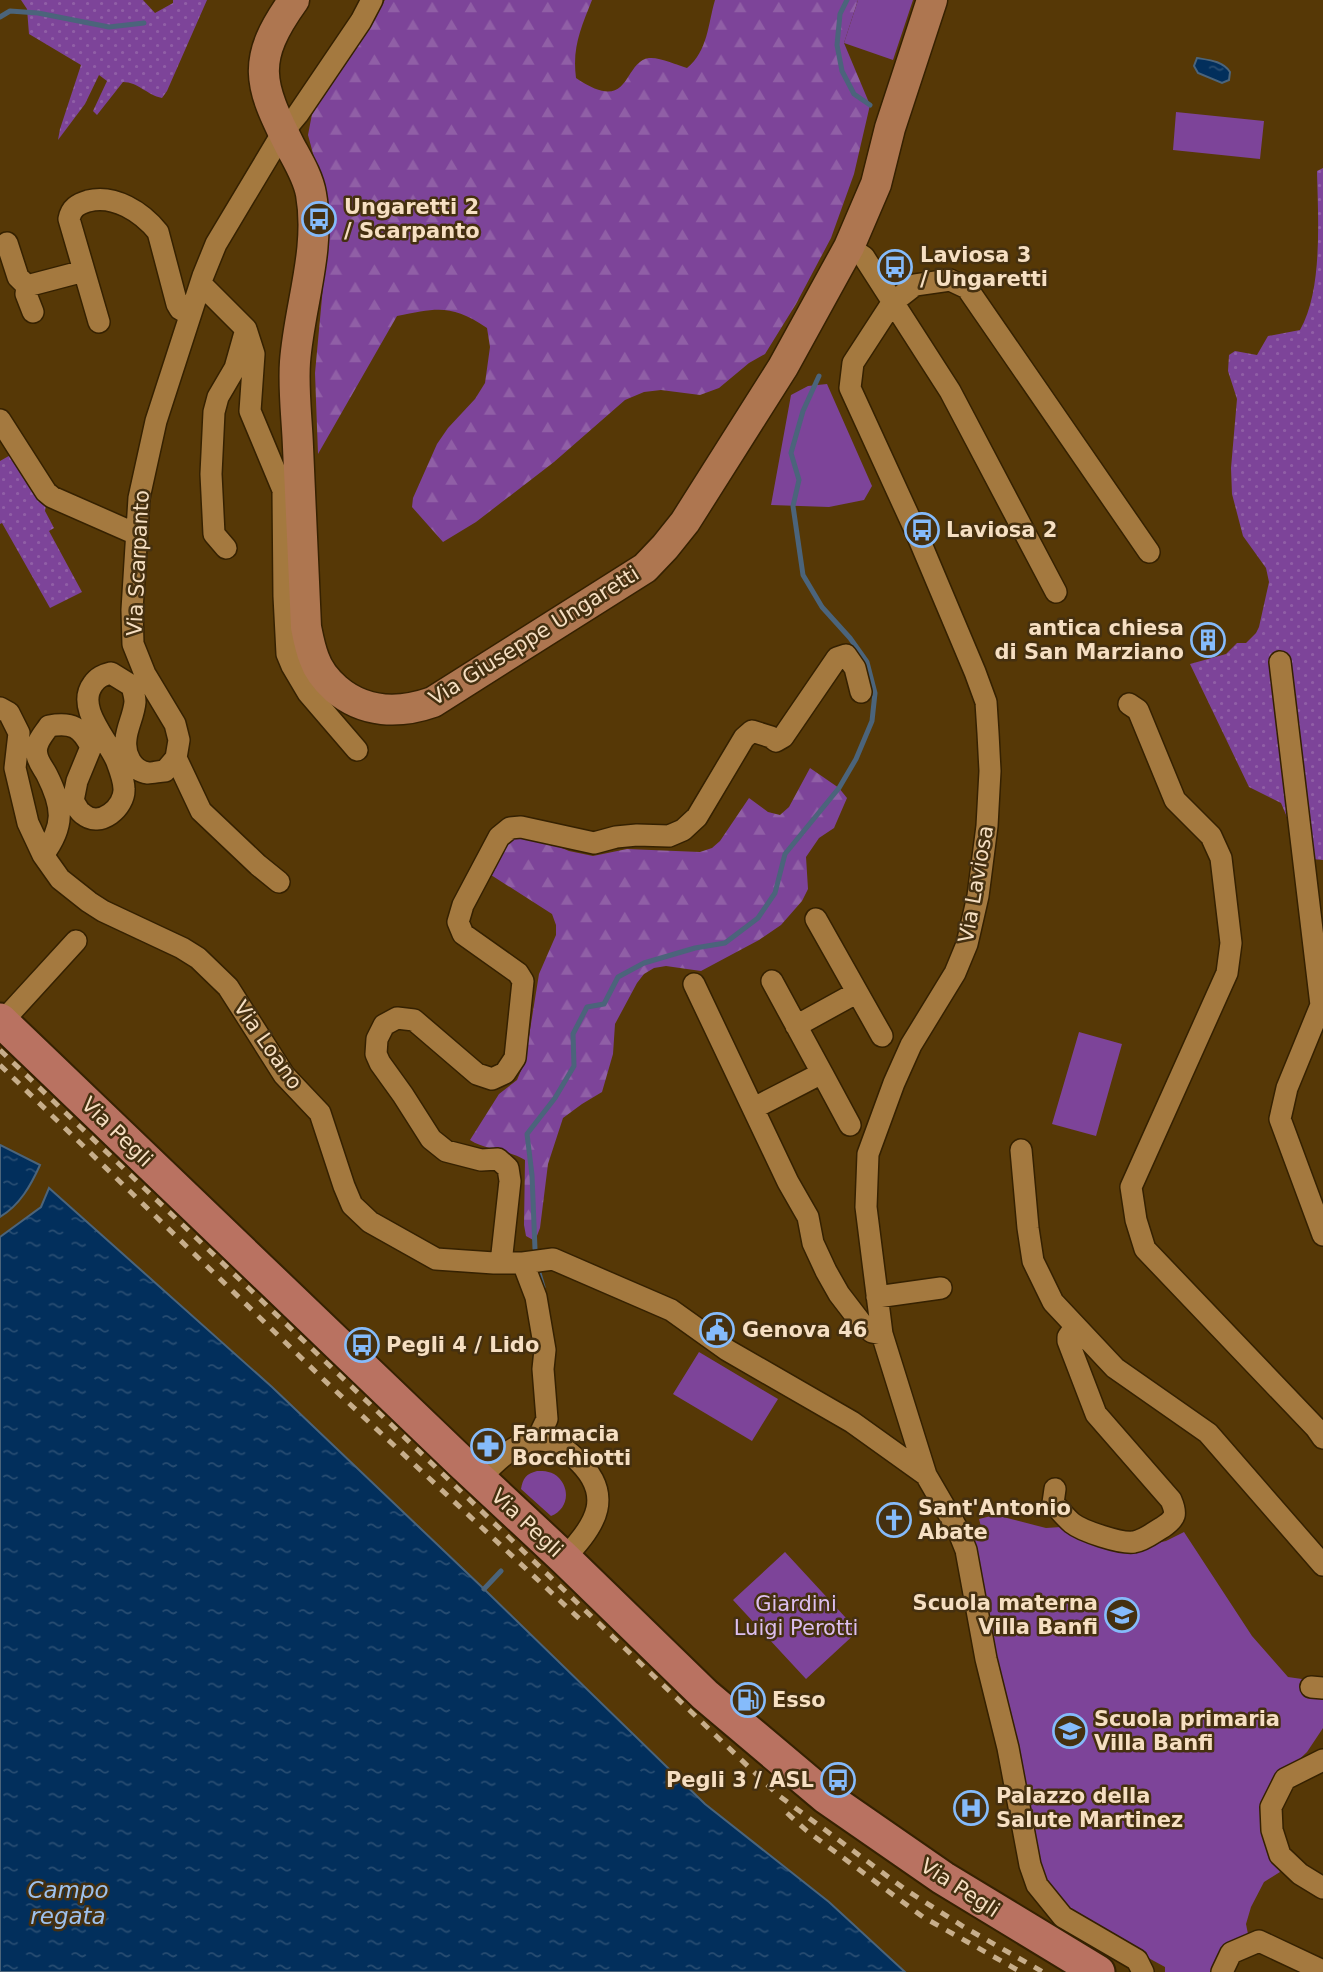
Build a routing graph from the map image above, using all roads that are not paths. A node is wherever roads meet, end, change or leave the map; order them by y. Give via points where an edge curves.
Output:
1 (294, 0) edge
2 (372, 0) edge
3 (932, 0) edge
4 (283, 132) junction
5 (7, 243) dead end
6 (849, 247) junction
7 (84, 271) junction
8 (201, 284) junction
9 (27, 286) junction
10 (892, 303) junction
11 (33, 312) dead end
12 (190, 315) junction
13 (99, 322) dead end
14 (246, 329) junction
15 (0, 420) edge
16 (136, 534) junction
17 (226, 548) dead end
18 (1149, 552) dead end
19 (1056, 592) dead end
20 (1280, 662) dead end
21 (861, 692) dead end
22 (1129, 704) dead end
23 (0, 708) edge
24 (356, 750) dead end
25 (176, 758) junction
26 (43, 855) junction
27 (279, 882) dead end
28 (816, 919) dead end
29 (76, 942) dead end
30 (772, 982) dead end
31 (694, 984) dead end
32 (856, 993) junction
33 (1, 1021) edge
34 (796, 1027) junction
35 (882, 1036) dead end
36 (822, 1073) junction
37 (754, 1108) junction
38 (850, 1125) dead end
39 (1021, 1150) dead end
40 (1323, 1235) edge
41 (501, 1263) junction
42 (523, 1263) junction
43 (941, 1288) dead end
44 (877, 1297) junction
45 (1075, 1327) junction
46 (882, 1334) junction
47 (1323, 1438) edge
48 (537, 1440) junction
49 (926, 1475) junction
50 (479, 1479) junction
51 (1055, 1489) dead end
52 (565, 1558) junction
53 (1323, 1565) edge
54 (1323, 1760) edge
55 (1323, 1888) edge
56 (1143, 1971) edge
57 (1323, 1971) edge
58 (1098, 1972) edge
59 (1222, 1972) edge

1 - 4 street, Via Giuseppe Ungaretti via 270,38 263,72
2 - 4 street, Via Scarpanto
3 - 6 street, Via Giuseppe Ungaretti via 876,184
4 - 6 street, Via Giuseppe Ungaretti via 311,191 314,216 295,364 306,627 323,675 344,696 371,708 405,709 433,702 645,568 685,522 783,367
4 - 8 street, Via Scarpanto via 216,244
5 - 9 street via 18,277
6 - 10 street via 864,257
7 - 9 street
7 - 12 street via 70,213 80,203 111,200 148,220 158,232 177,304
7 - 13 street
8 - 12 street, Via Scarpanto
8 - 14 street
9 - 11 street
10 - 18 street, Via Laviosa via 915,285 950,280 967,288
10 - 19 street via 950,391
10 - 44 street, Via Laviosa via 853,363 850,388 986,702 990,771 978,895 967,944 956,973 911,1045 868,1154 866,1207
12 - 16 street, Via Scarpanto via 156,421
14 - 17 street via 235,368 214,412 214,534
14 - 24 street via 254,354 250,411 283,490 287,654 308,694
15 - 16 street via 52,498
16 - 25 street, Via Scarpanto via 133,644 175,724 179,740
20 - 40 street via 1321,1005 1287,1088 1280,1119
21 - 41 street via 846,655 837,658 783,737 776,741 752,731 697,817 669,836 616,837 594,844 521,827 499,836 458,922 463,934 523,981 514,1058 505,1073 485,1077 414,1020 397,1018 384,1025 376,1054 430,1139 446,1151 481,1160 498,1159 508,1168
22 - 47 street via 1138,710 1175,800 1211,836 1222,858 1231,943 1227,973 1131,1187 1136,1220 1145,1249
23 - 26 street, Via Loano via 9,713 19,733 15,768 28,823
25 - 26 street via 165,771 148,773 130,761 126,737 135,699 132,685 111,673 102,675 88,692 89,706 117,760 125,788 122,803 110,816 93,819 83,814 73,801 91,747 85,733 71,725 49,726 38,741 37,755 49,777 61,820
25 - 27 street via 201,811
26 - 41 street, Via Loano via 60,879 89,902 183,948 228,987 284,1075 320,1113 352,1205 370,1222 436,1259
28 - 32 street
29 - 33 street
30 - 34 street
31 - 37 street
32 - 34 street
32 - 35 street
33 - 50 main road, Via Pegli
34 - 36 street
36 - 37 street
36 - 38 street
37 - 46 street via 808,1217 813,1243 839,1294 862,1324
39 - 45 street via 1033,1261 1054,1302
41 - 42 street, Via Loano
42 - 48 street via 536,1297 545,1350 547,1419
42 - 49 street, Via Loano via 554,1259 671,1310 727,1350 852,1422
43 - 44 street
44 - 46 street, Via Laviosa
45 - 51 street via 1068,1337 1069,1349 1096,1414 1171,1500 1174,1516 1151,1535 1131,1543 1073,1524 1053,1503
45 - 53 street via 1115,1368 1208,1433
46 - 49 street, Via Laviosa
48 - 50 street via 508,1453
48 - 52 street via 568,1451 591,1475 597,1489 599,1502 590,1527
49 - 56 street via 966,1550 1037,1885 1063,1917 1137,1960
50 - 52 main road, Via Pegli
52 - 58 main road, Via Pegli via 705,1695 826,1797 943,1878
54 - 55 street via 1286,1779 1271,1807 1280,1854
57 - 59 street via 1259,1941 1231,1953

